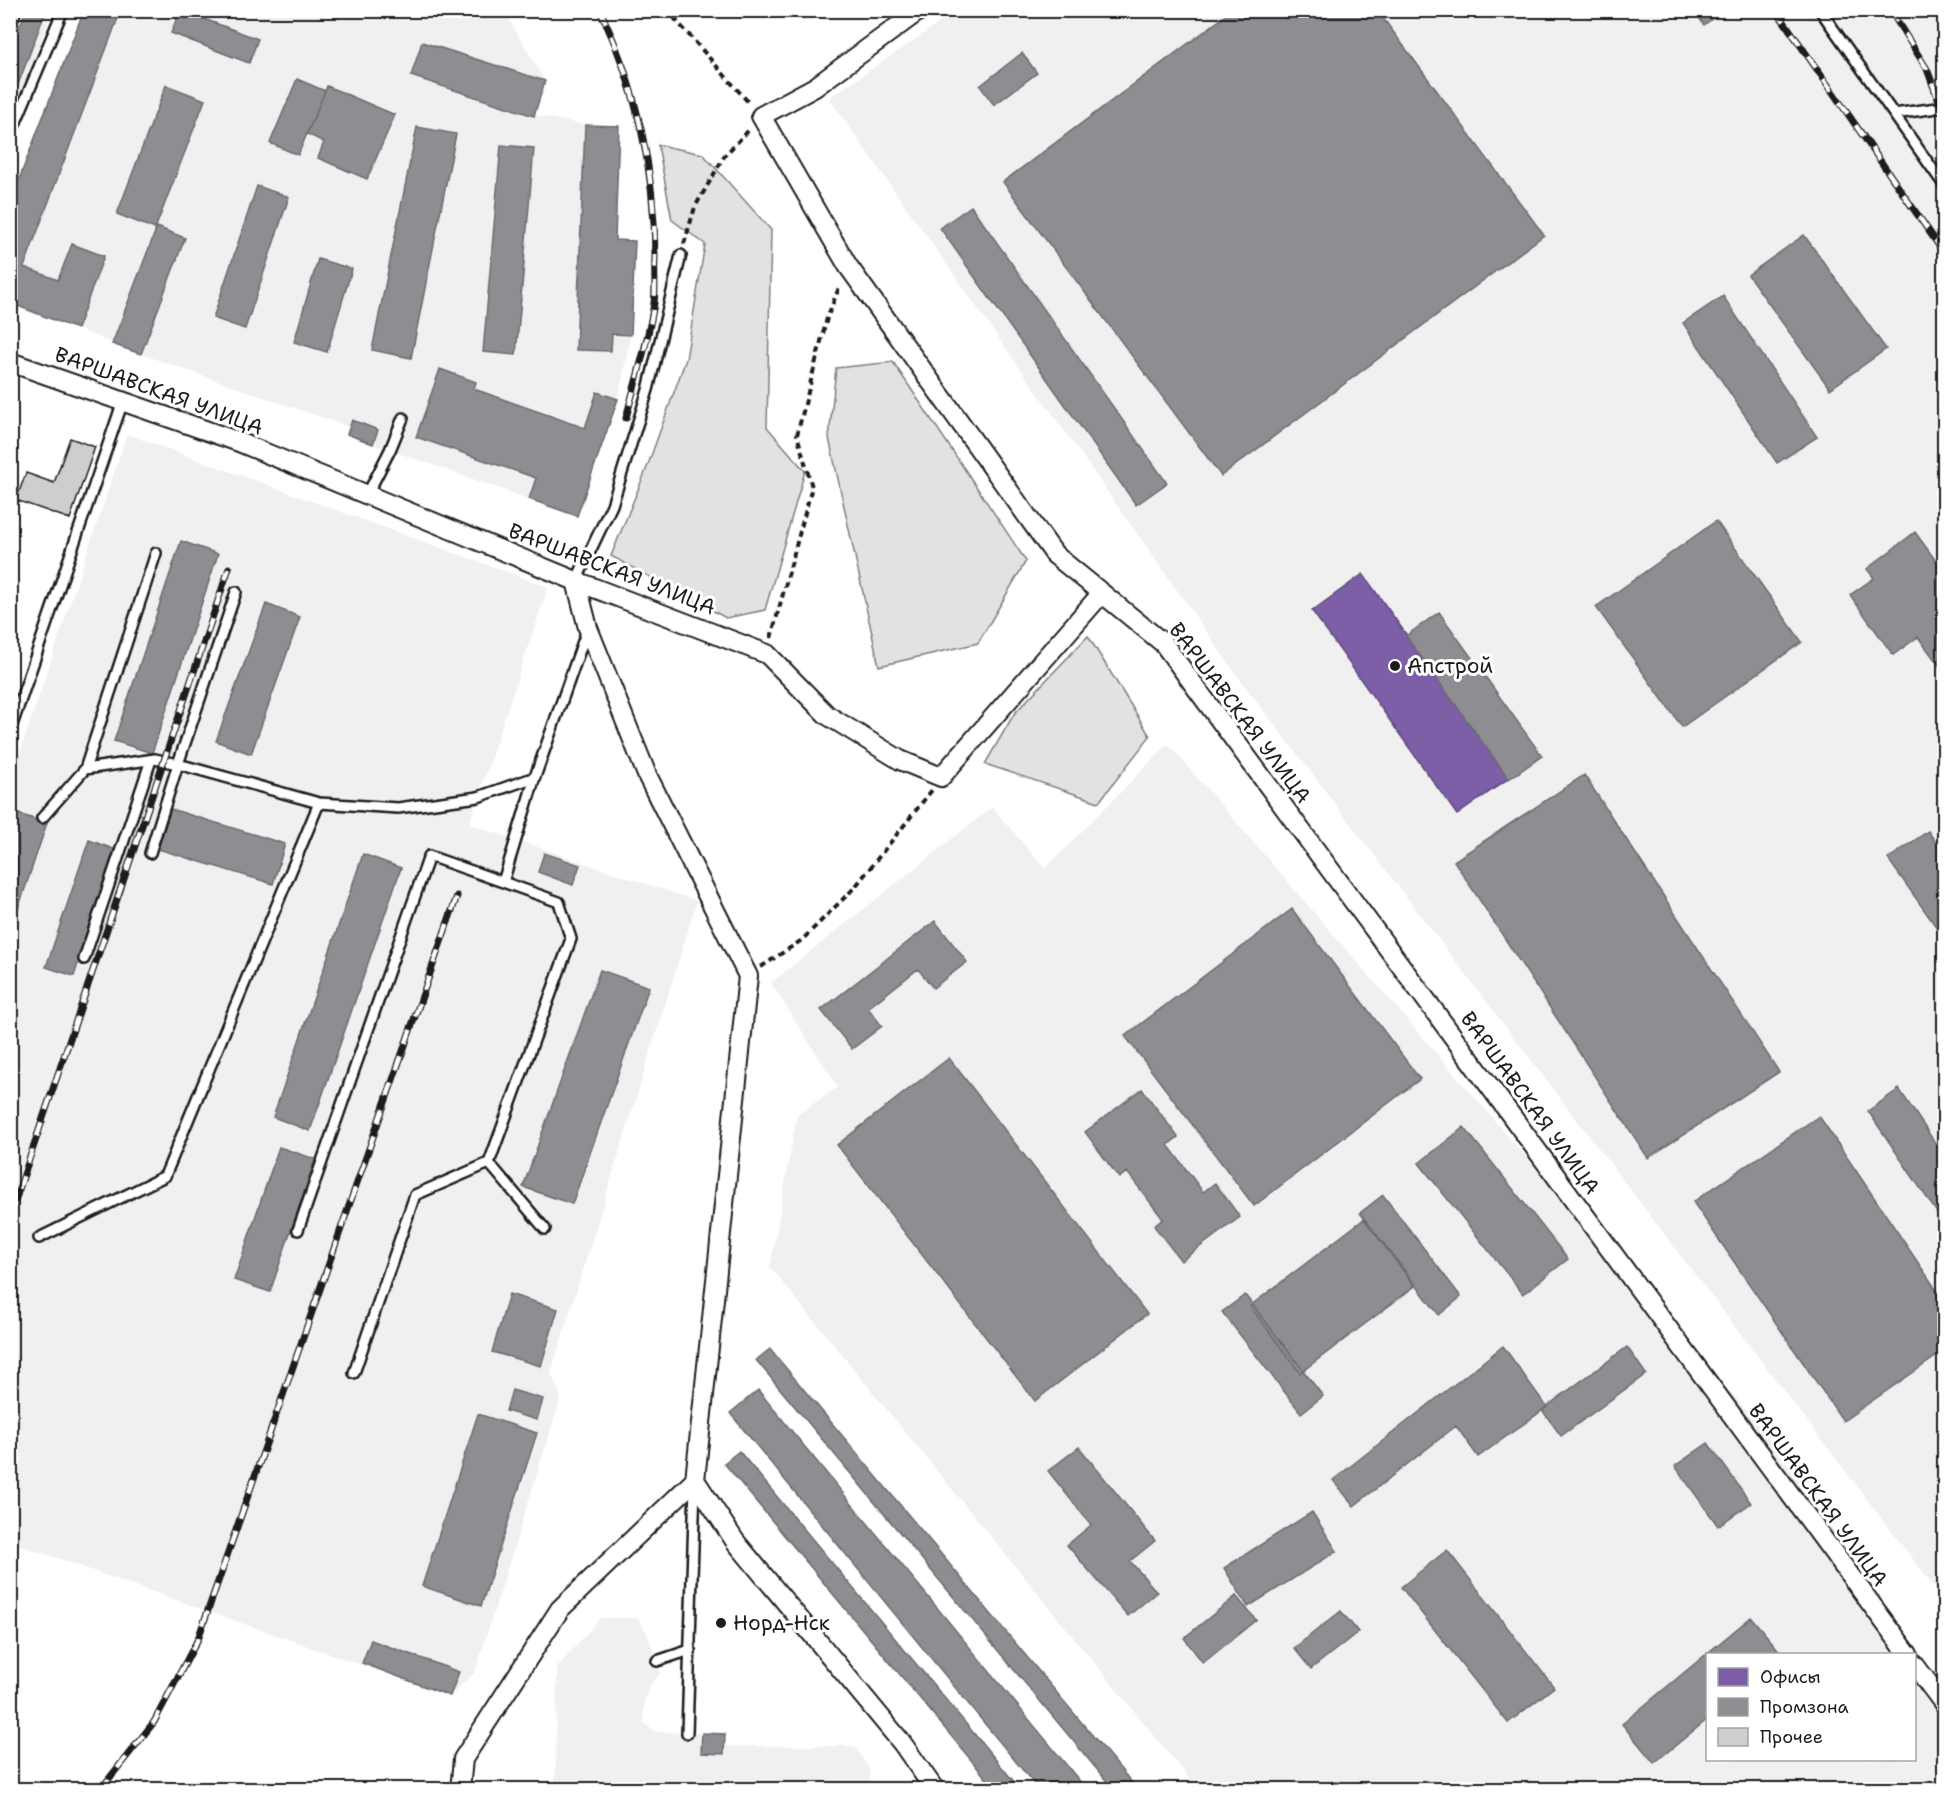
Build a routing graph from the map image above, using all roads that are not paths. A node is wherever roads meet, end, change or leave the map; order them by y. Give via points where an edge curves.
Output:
1 (16, 10) edge
2 (63, 10) edge
3 (920, 10) edge
4 (1820, 10) edge
5 (10, 25) edge
6 (1944, 107) edge
7 (1894, 114) junction
8 (10, 136) edge
9 (1944, 185) edge
10 (681, 255) road end
11 (10, 362) edge
12 (123, 401) junction
13 (403, 418) dead end
14 (367, 495) junction
15 (156, 553) dead end
16 (576, 581) junction
17 (236, 592) dead end
18 (1102, 593) junction
19 (588, 628) junction
20 (10, 731) edge
21 (151, 760) junction
22 (178, 764) junction
23 (85, 769) junction
24 (536, 777) junction
25 (319, 803) junction
26 (42, 818) dead end
27 (150, 853) dead end
28 (503, 882) junction
29 (84, 959) dead end
30 (489, 1163) junction
31 (545, 1229) dead end
32 (298, 1230) dead end
33 (39, 1238) dead end
34 (354, 1373) dead end
35 (695, 1480) junction
36 (690, 1650) junction
37 (1907, 1653) edge
38 (657, 1661) dead end
39 (1916, 1667) edge
40 (1944, 1704) edge
41 (687, 1733) dead end
42 (459, 1790) edge
43 (935, 1790) edge

1 - 5 lane
2 - 8 lane
3 - 18 street, ВАРШАВСКАЯ УЛИЦА via 815,87 761,116 848,266 1055,555
4 - 7 lane
6 - 7 lane
7 - 9 lane
10 - 16 lane via 648,390 612,505
11 - 12 street, ВАРШАВСКАЯ УЛИЦА
12 - 14 street, ВАРШАВСКАЯ УЛИЦА via 239,442
12 - 20 lane
13 - 14 lane
14 - 16 street, ВАРШАВСКАЯ УЛИЦА
15 - 23 lane
16 - 18 street, ВАРШАВСКАЯ УЛИЦА via 767,654 827,715 900,760 941,777
16 - 19 street
17 - 22 lane
18 - 37 street, ВАРШАВСКАЯ УЛИЦА via 1163,643
19 - 24 lane
19 - 35 street via 647,775 748,976
21 - 22 lane
21 - 23 lane
21 - 29 lane
22 - 25 lane
22 - 27 lane
23 - 26 lane
24 - 25 lane via 478,797 398,808
24 - 28 lane
25 - 33 lane via 165,1176
28 - 30 lane via 559,902 571,939
28 - 32 lane via 429,856
30 - 31 lane
30 - 34 lane via 416,1195
35 - 36 lane
35 - 42 street via 560,1610 463,1759
35 - 43 street via 735,1541 902,1743
36 - 38 lane
36 - 41 lane
39 - 40 street

